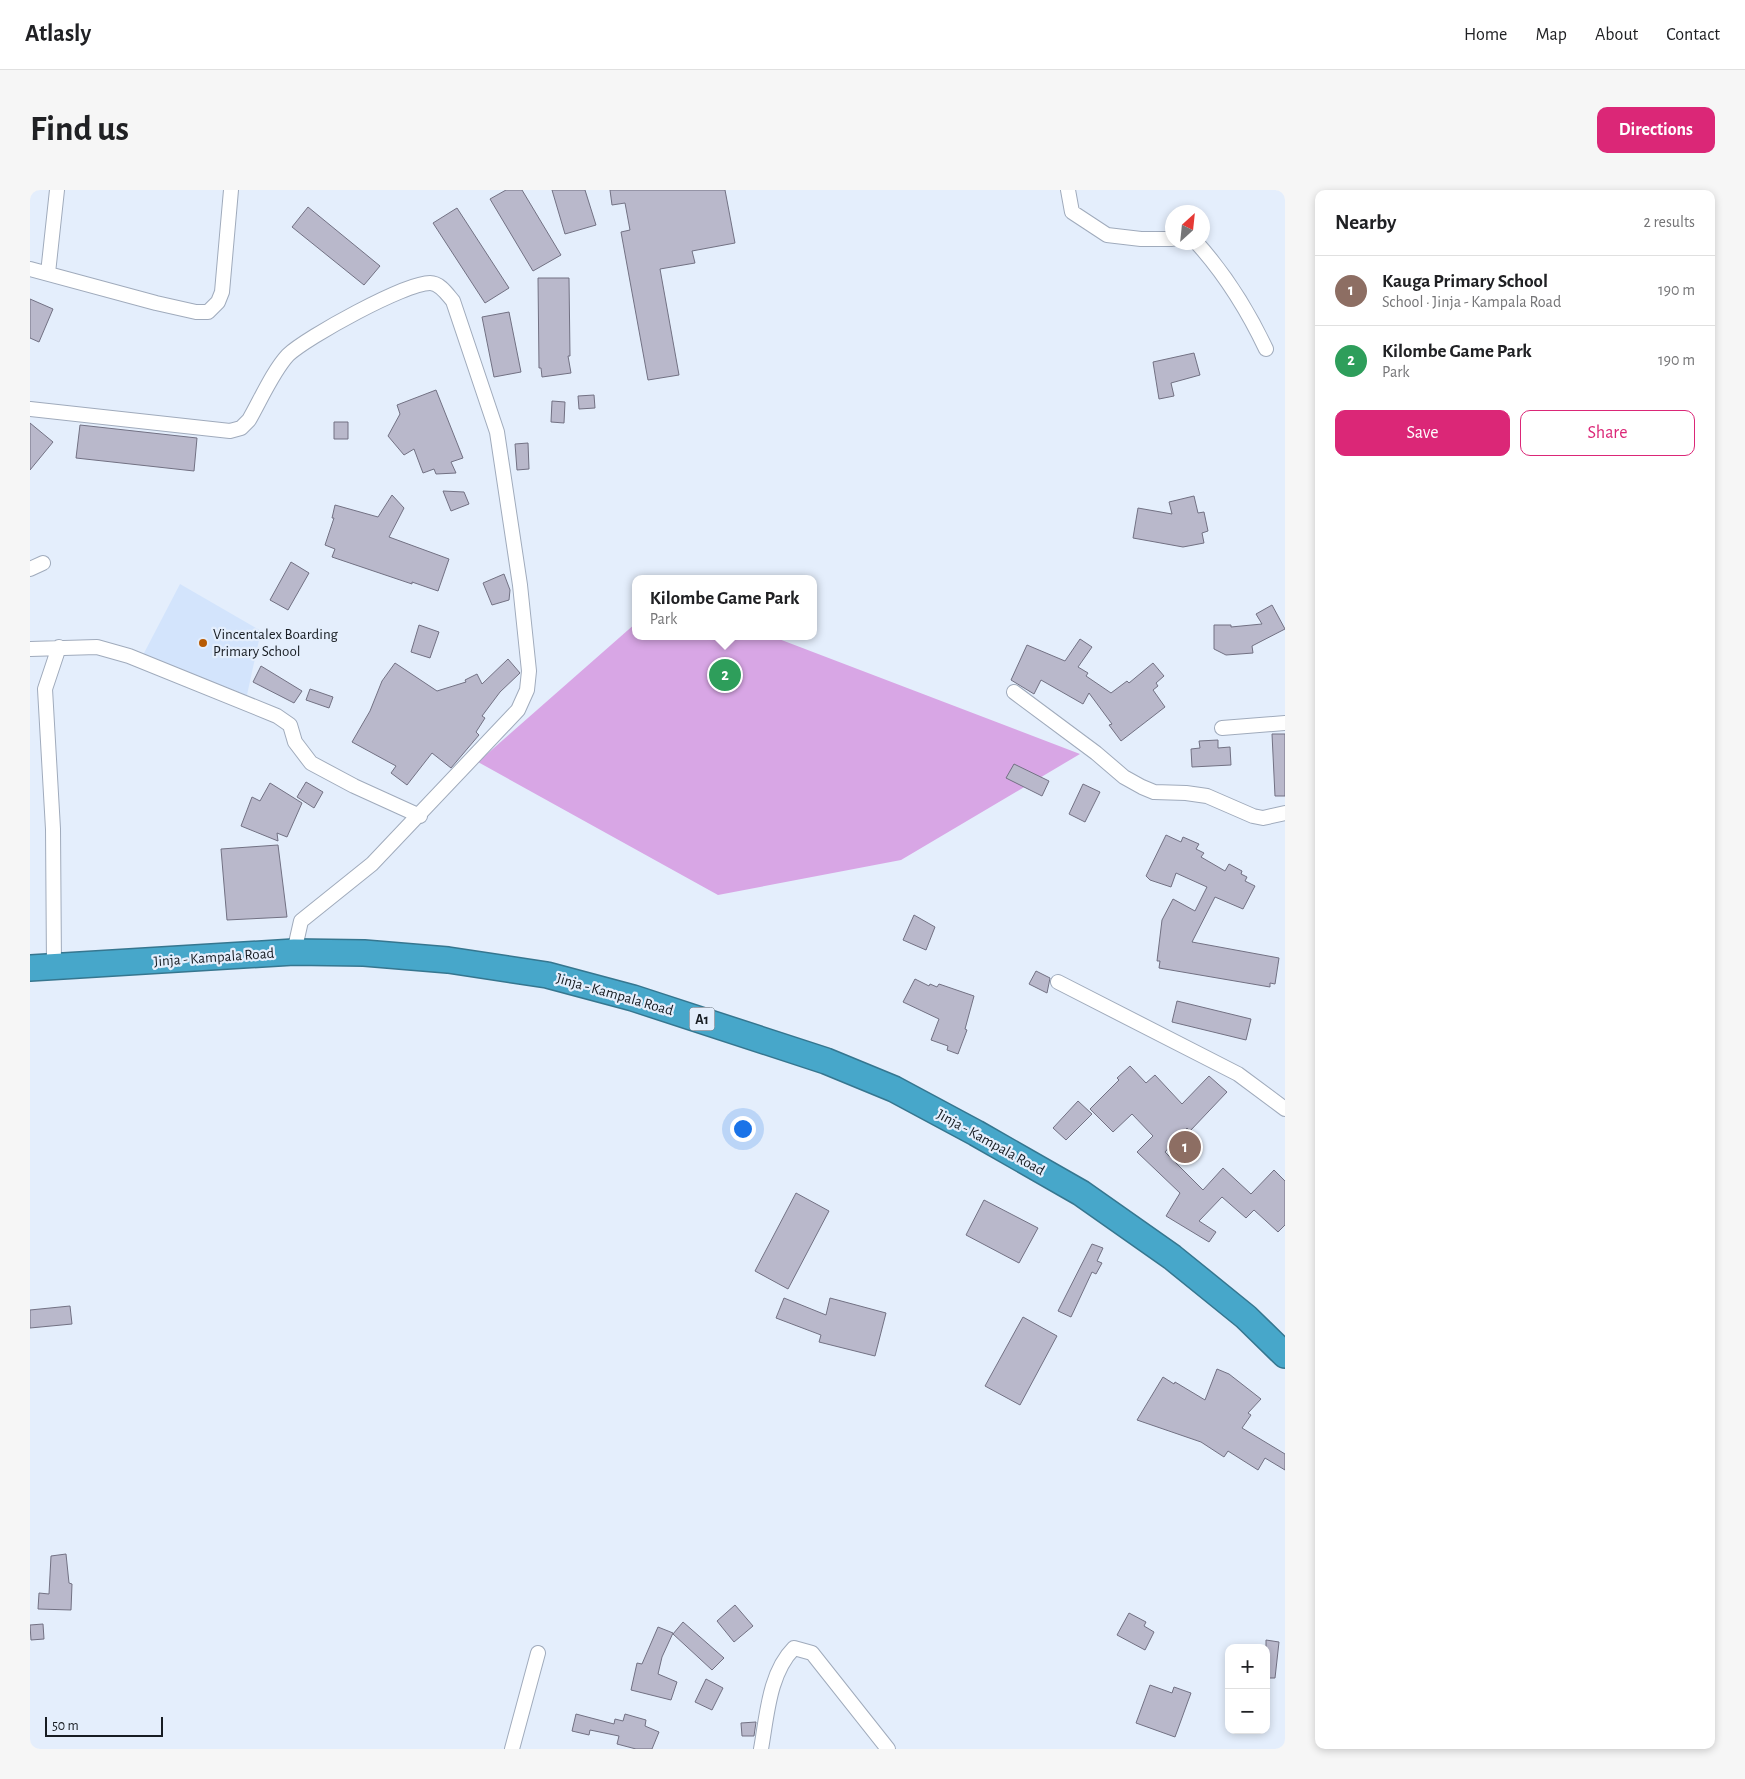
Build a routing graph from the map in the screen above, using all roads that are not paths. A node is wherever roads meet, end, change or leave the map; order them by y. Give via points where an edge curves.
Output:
1 (57, 190) edge
2 (231, 190) edge
3 (1068, 190) edge
4 (1165, 239) edge
5 (1203, 250) edge
6 (30, 269) edge
7 (48, 273) junction
8 (1266, 349) dead end
9 (30, 409) edge
10 (59, 647) junction
11 (30, 649) edge
12 (1014, 692) dead end
13 (1285, 723) edge
14 (1222, 728) dead end
15 (1285, 813) edge
16 (420, 816) junction
17 (294, 952) junction
18 (42, 968) edge
19 (1058, 982) dead end
20 (1285, 1109) edge
21 (1285, 1355) edge
22 (538, 1653) dead end
23 (512, 1749) edge
24 (762, 1749) edge
25 (888, 1749) edge

1 - 7 street
2 - 7 street via 222,292 208,312 156,303
3 - 4 street via 1072,212 1107,235 1141,240
5 - 8 street via 1247,310
6 - 7 street
9 - 16 street via 230,431 241,428 290,354 359,310 417,285 432,282 442,288 453,301 497,432 520,585 528,671 527,690 518,710
10 - 11 street
10 - 16 street via 97,647 129,656 277,716 290,725 295,742 311,763
10 - 18 street via 45,689 53,829
12 - 15 street via 1124,777 1142,787 1154,792 1207,796 1263,818
13 - 14 street
16 - 17 street via 372,864 301,922
17 - 18 highway, Jinja - Kampala Road / A1
17 - 21 highway, Jinja - Kampala Road / A1 via 364,953 448,960 547,975 724,1026 826,1061 894,1089 1081,1193 1172,1257 1246,1317
19 - 20 street via 1238,1074
22 - 23 street
24 - 25 street via 774,1684 786,1655 794,1648 812,1653

